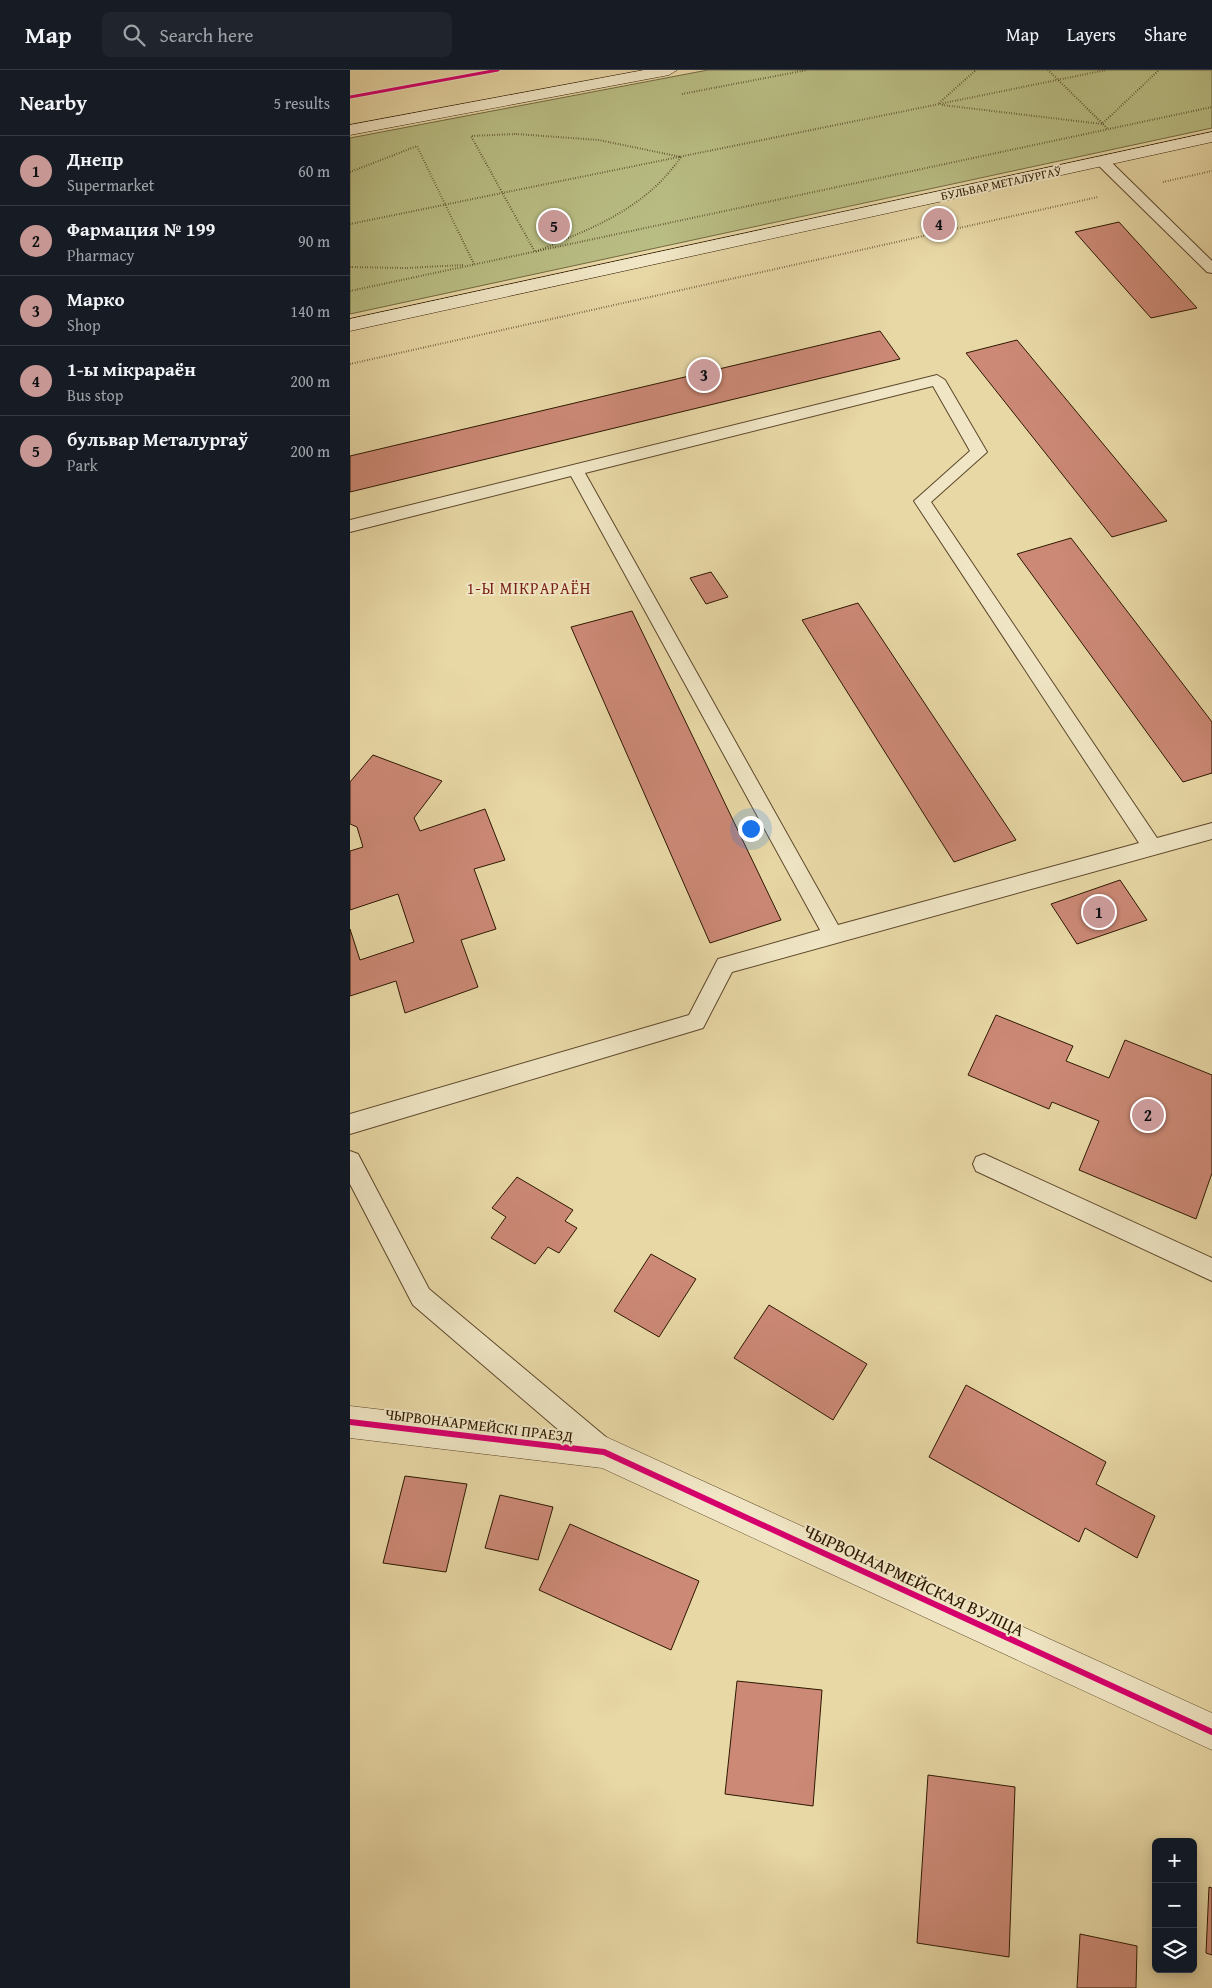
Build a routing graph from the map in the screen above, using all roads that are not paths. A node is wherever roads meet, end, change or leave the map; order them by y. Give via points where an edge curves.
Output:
1 (669, 70) edge
2 (350, 130) edge
3 (1212, 137) edge
4 (1102, 161) junction
5 (1212, 269) edge
6 (350, 325) edge
7 (576, 470) junction
8 (350, 526) edge
9 (1212, 830) edge
10 (1152, 847) junction
11 (834, 936) junction
12 (350, 1124) edge
13 (350, 1161) edge
14 (984, 1164) dead end
15 (1212, 1270) edge
16 (350, 1422) edge
17 (604, 1452) junction
18 (1212, 1732) edge

1 - 2 main road
3 - 4 main road, БУЛЬВАР МЕТАЛУРГАЎ
4 - 5 lane
4 - 6 main road, БУЛЬВАР МЕТАЛУРГАЎ
7 - 8 lane
7 - 10 lane via 937,380 979,452 922,501
7 - 11 lane
9 - 10 lane
10 - 11 lane
11 - 12 lane via 725,965 696,1022
13 - 17 lane via 421,1297
14 - 15 lane
16 - 17 main road, ЧЫРВОНААРМЕЙСКІ ПРАЕЗД
17 - 18 main road, ЧЫРВОНААРМЕЙСКАЯ ВУЛІЦА

